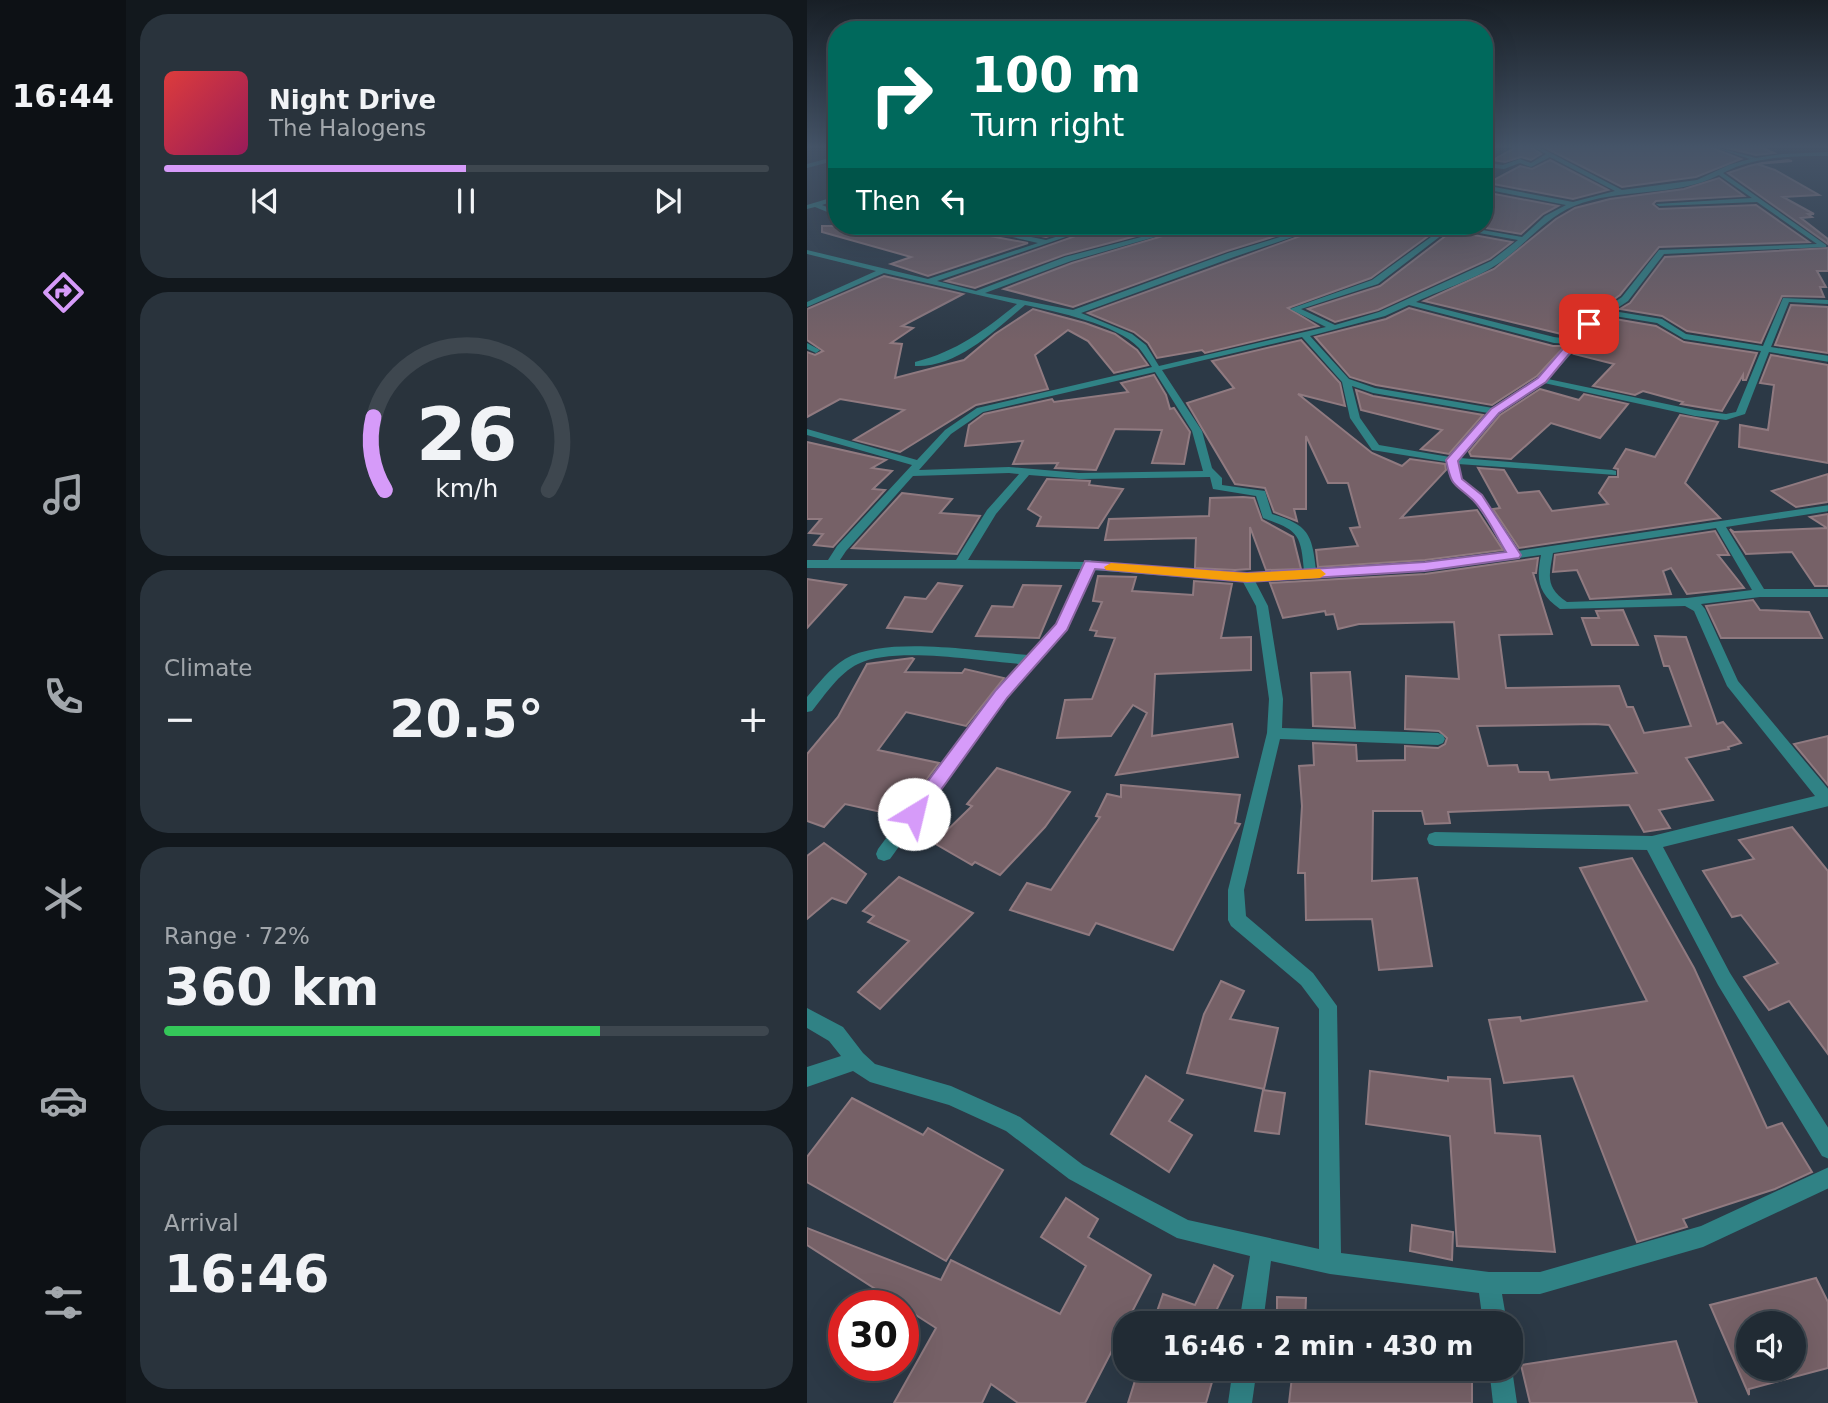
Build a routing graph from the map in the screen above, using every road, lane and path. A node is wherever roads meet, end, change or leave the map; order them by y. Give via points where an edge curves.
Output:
1 (1559, 210) edge
2 (1774, 210) edge
3 (1493, 234) edge
4 (1011, 235) edge
5 (1067, 235) edge
6 (1157, 235) edge
7 (1293, 235) edge
8 (1438, 235) edge
9 (1523, 239) junction
10 (1045, 242) junction
11 (1825, 247) edge
12 (807, 252) edge
13 (882, 271) junction
14 (927, 282) junction
15 (975, 293) junction
16 (1408, 302) junction
17 (1828, 302) edge
18 (1023, 303) junction
19 (807, 305) edge
20 (1605, 312) junction
21 (1074, 313) junction
22 (1333, 327) junction
23 (1304, 334) junction
24 (1574, 342) junction
25 (1767, 350) junction
26 (1828, 359) edge
27 (918, 364) dead end
28 (1158, 369) junction
29 (1542, 380) junction
30 (1346, 382) junction
31 (1495, 411) junction
32 (807, 432) edge
33 (1452, 460) junction
34 (920, 464) junction
35 (1027, 471) junction
36 (911, 473) junction
37 (1612, 473) dead end
38 (1212, 474) junction
39 (1828, 508) edge
40 (1719, 524) junction
41 (1548, 550) junction
42 (1515, 555) junction
43 (833, 562) junction
44 (961, 562) junction
45 (807, 564) edge
46 (1090, 564) junction
47 (1310, 574) junction
48 (1247, 578) junction
49 (1760, 593) junction
50 (1828, 593) edge
51 (1687, 602) junction
52 (1033, 660) junction
53 (807, 707) edge
54 (1274, 733) junction
55 (1438, 739) dead end
56 (1828, 800) edge
57 (1435, 839) dead end
58 (1652, 843) junction
59 (884, 854) dead end
60 (807, 1017) edge
61 (855, 1060) junction
62 (807, 1077) edge
63 (1828, 1149) edge
64 (1828, 1177) edge
65 (1262, 1248) junction
66 (1330, 1263) junction
67 (1489, 1283) junction
68 (1253, 1311) edge
69 (1493, 1311) edge
70 (1243, 1381) edge
71 (1502, 1381) edge
72 (1240, 1403) edge
73 (1505, 1403) edge

1 - 9 street
2 - 11 street
3 - 9 street
4 - 10 street
5 - 10 street
6 - 15 street via 1068,259
7 - 21 street
8 - 22 street via 1375,282 1294,309
9 - 16 street via 1494,263
10 - 14 street
11 - 20 street via 1662,252 1625,299
12 - 13 street
13 - 14 street
13 - 19 street
14 - 15 street
15 - 18 street
16 - 22 street
16 - 24 street
17 - 25 street via 1786,300
18 - 21 street
18 - 27 street via 966,349 949,358
20 - 24 street
20 - 25 street via 1664,323 1684,336
21 - 28 street via 1129,336
22 - 23 street
23 - 28 street
23 - 30 street
24 - 29 street
25 - 26 street
25 - 29 street via 1740,414 1726,417
28 - 34 street via 980,410 948,432
28 - 38 street via 1197,431
29 - 31 street
30 - 31 street
30 - 33 street via 1355,418 1376,448
31 - 33 street
32 - 34 street
33 - 37 street
33 - 42 street via 1456,479 1478,498
34 - 36 street
35 - 36 street
35 - 38 street via 1079,476
35 - 44 street via 991,512
36 - 43 street
38 - 47 street via 1217,487 1261,493 1267,516 1297,525 1307,537
39 - 40 street
40 - 41 street
40 - 49 street
41 - 42 street
41 - 51 street via 1544,587 1564,606
42 - 47 street
43 - 44 street
43 - 45 street
44 - 46 street
46 - 48 street
46 - 52 street via 1062,626
47 - 48 street
48 - 54 street via 1262,606 1275,699
49 - 50 street
49 - 51 street
51 - 56 street via 1699,609 1732,683
52 - 53 street via 880,652 853,660
52 - 59 street via 1001,694
54 - 55 street
54 - 66 street via 1236,890 1237,920 1307,979 1328,1006
56 - 58 street
57 - 58 street
58 - 63 street via 1725,979
60 - 61 street via 836,1034
61 - 62 street
61 - 65 street via 870,1072 951,1096 1013,1124 1076,1172 1185,1230
64 - 67 street via 1703,1236 1540,1283
65 - 66 street
65 - 68 street
66 - 67 street
67 - 69 street
70 - 72 street
71 - 73 street

